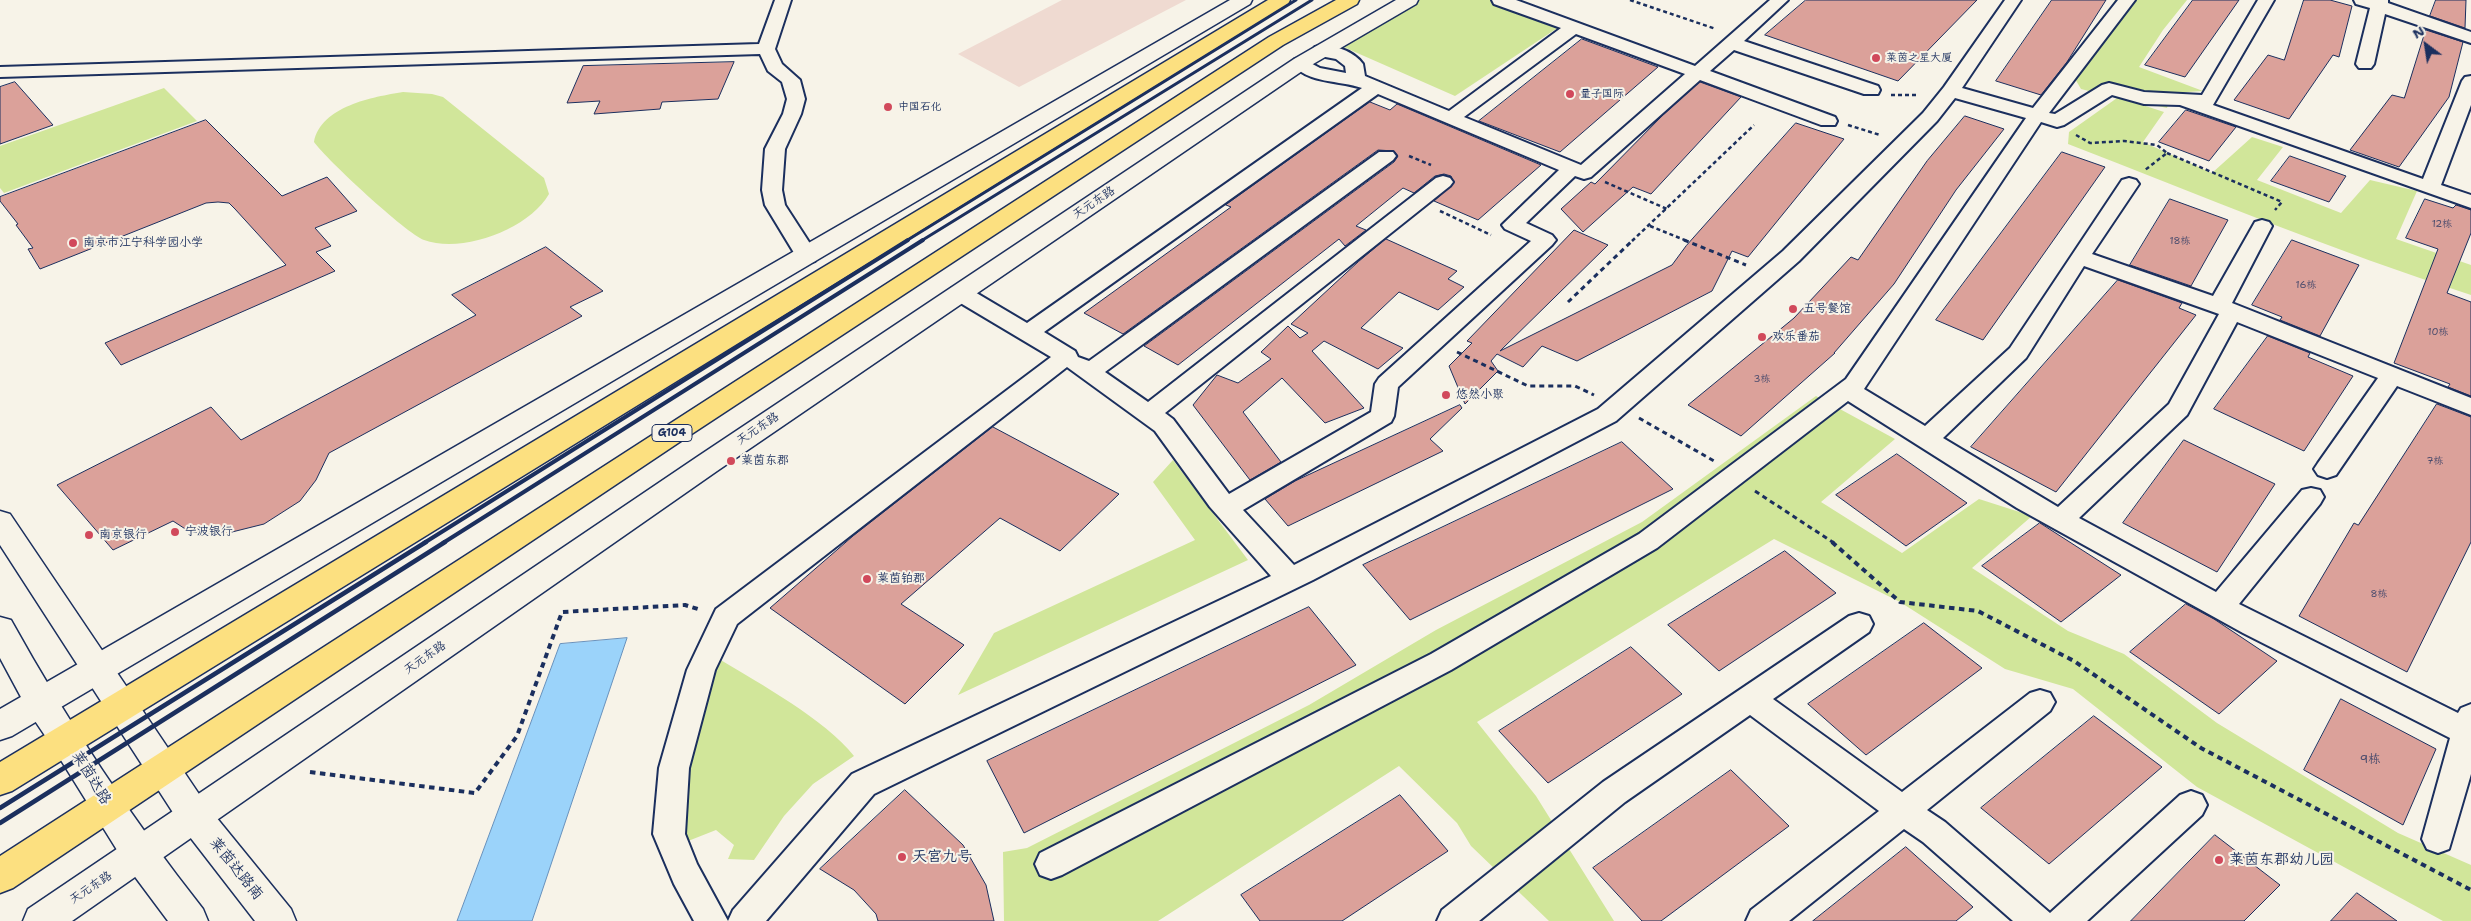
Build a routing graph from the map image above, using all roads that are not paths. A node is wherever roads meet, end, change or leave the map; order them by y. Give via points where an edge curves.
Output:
1 (783, 0) edge
2 (1243, 0) edge
3 (1281, 0) edge
4 (1350, 0) edge
5 (1410, 0) edge
6 (1500, 0) edge
7 (1780, 0) edge
8 (2013, 0) edge
9 (2127, 0) edge
10 (2266, 0) edge
11 (2362, 0) edge
12 (2380, 3) edge
13 (1574, 27) junction
14 (2471, 38) edge
15 (1735, 40) junction
16 (766, 49) junction
17 (1311, 57) junction
18 (2365, 64) dead end
19 (0, 72) edge
20 (1698, 73) junction
21 (2471, 81) edge
22 (1369, 84) junction
23 (1871, 90) road end
24 (1949, 94) junction
25 (2179, 100) junction
26 (2037, 115) junction
27 (1451, 118) junction
28 (1828, 121) road end
29 (1386, 156) road end
30 (1578, 171) junction
31 (1443, 182) road end
32 (2129, 184) road end
33 (2430, 187) junction
34 (2471, 202) edge
35 (2262, 226) road end
36 (807, 256) junction
37 (2079, 257) junction
38 (960, 294) junction
39 (2226, 308) junction
40 (1028, 333) junction
41 (1067, 356) junction
42 (1089, 372) junction
43 (2393, 374) junction
44 (1855, 384) junction
45 (2471, 407) edge
46 (1148, 414) junction
47 (1927, 439) junction
48 (2327, 468) dead end
49 (2311, 497) dead end
50 (1226, 508) junction
51 (2061, 520) junction
52 (0, 522) edge
53 (1290, 579) junction
54 (2220, 607) junction
55 (1859, 624) dead end
56 (0, 629) edge
57 (97, 669) junction
58 (1750, 698) junction
59 (40, 702) junction
60 (2040, 702) dead end
61 (121, 706) junction
62 (2469, 724) edge
63 (0, 726) edge
64 (66, 739) junction
65 (164, 770) junction
66 (0, 780) edge
67 (2191, 805) dead end
68 (109, 806) junction
69 (1903, 810) junction
70 (194, 817) junction
71 (2438, 839) dead end
72 (139, 855) junction
73 (1050, 864) dead end
74 (0, 876) edge
75 (41, 921) edge
76 (190, 921) edge
77 (278, 921) edge
78 (712, 921) edge
79 (746, 921) edge
80 (1454, 921) edge
81 (1763, 921) edge
82 (2037, 921) edge
83 (2063, 921) edge

1 - 16 street
2 - 36 street
3 - 61 highway
4 - 65 highway, G104 via 1276,41 1010,213
5 - 17 street, 天元东路
6 - 13 street
7 - 15 street
8 - 24 street
9 - 26 street
10 - 25 street via 2208,102
11 - 12 street
12 - 14 street
12 - 18 street
13 - 20 street
13 - 27 street
15 - 20 street
15 - 23 street
16 - 19 street
16 - 36 street via 774,67 791,80 796,98 775,149 772,190 775,205
17 - 22 street via 1341,54 1354,64 1356,79
17 - 38 street, 天元东路
20 - 28 street
20 - 30 street
21 - 33 street
22 - 27 street
22 - 40 street
24 - 26 street
24 - 53 street via 1903,145 1770,274 1606,416
25 - 26 street via 2144,98 2109,90 2057,121
25 - 33 street
26 - 44 street
27 - 30 street
29 - 42 street
30 - 50 street via 1512,225 1545,240 1387,384 1382,416
31 - 46 street
32 - 37 street
33 - 34 street
35 - 39 street
36 - 57 street
37 - 39 street
37 - 47 street via 2018,353
38 - 40 street
38 - 70 street, 天元东路
39 - 43 street
39 - 51 street via 2178,409
40 - 41 street
41 - 42 street
41 - 78 street via 726,616 701,670 674,768 669,834 685,873
42 - 46 street
43 - 45 street
43 - 48 street
44 - 47 street via 1850,391
44 - 73 street via 1648,541 1441,662
46 - 50 street via 1164,425
47 - 51 street via 2026,502
49 - 54 street
50 - 53 street
51 - 54 street
52 - 57 street, 莱茵达路南
53 - 79 street via 863,784
54 - 62 street
55 - 58 street
56 - 59 street, 莱茵达路
57 - 59 street
57 - 61 street, 莱茵达路南
58 - 69 street via 1822,754
58 - 80 street via 1614,792
59 - 63 street
59 - 64 street, 莱茵达路
60 - 69 street
61 - 64 highway
61 - 65 street, 莱茵达路南
62 - 71 street
64 - 66 highway
64 - 68 street, 莱茵达路
65 - 68 highway, G104
65 - 70 street, 莱茵达路南
67 - 83 street
68 - 72 street, 莱茵达路
68 - 74 highway, G104
69 - 81 street
69 - 82 street via 1934,832
70 - 72 street, 天元东路
70 - 77 street, 莱茵达路南
72 - 75 street, 天元东路
72 - 76 street, 莱茵达路

